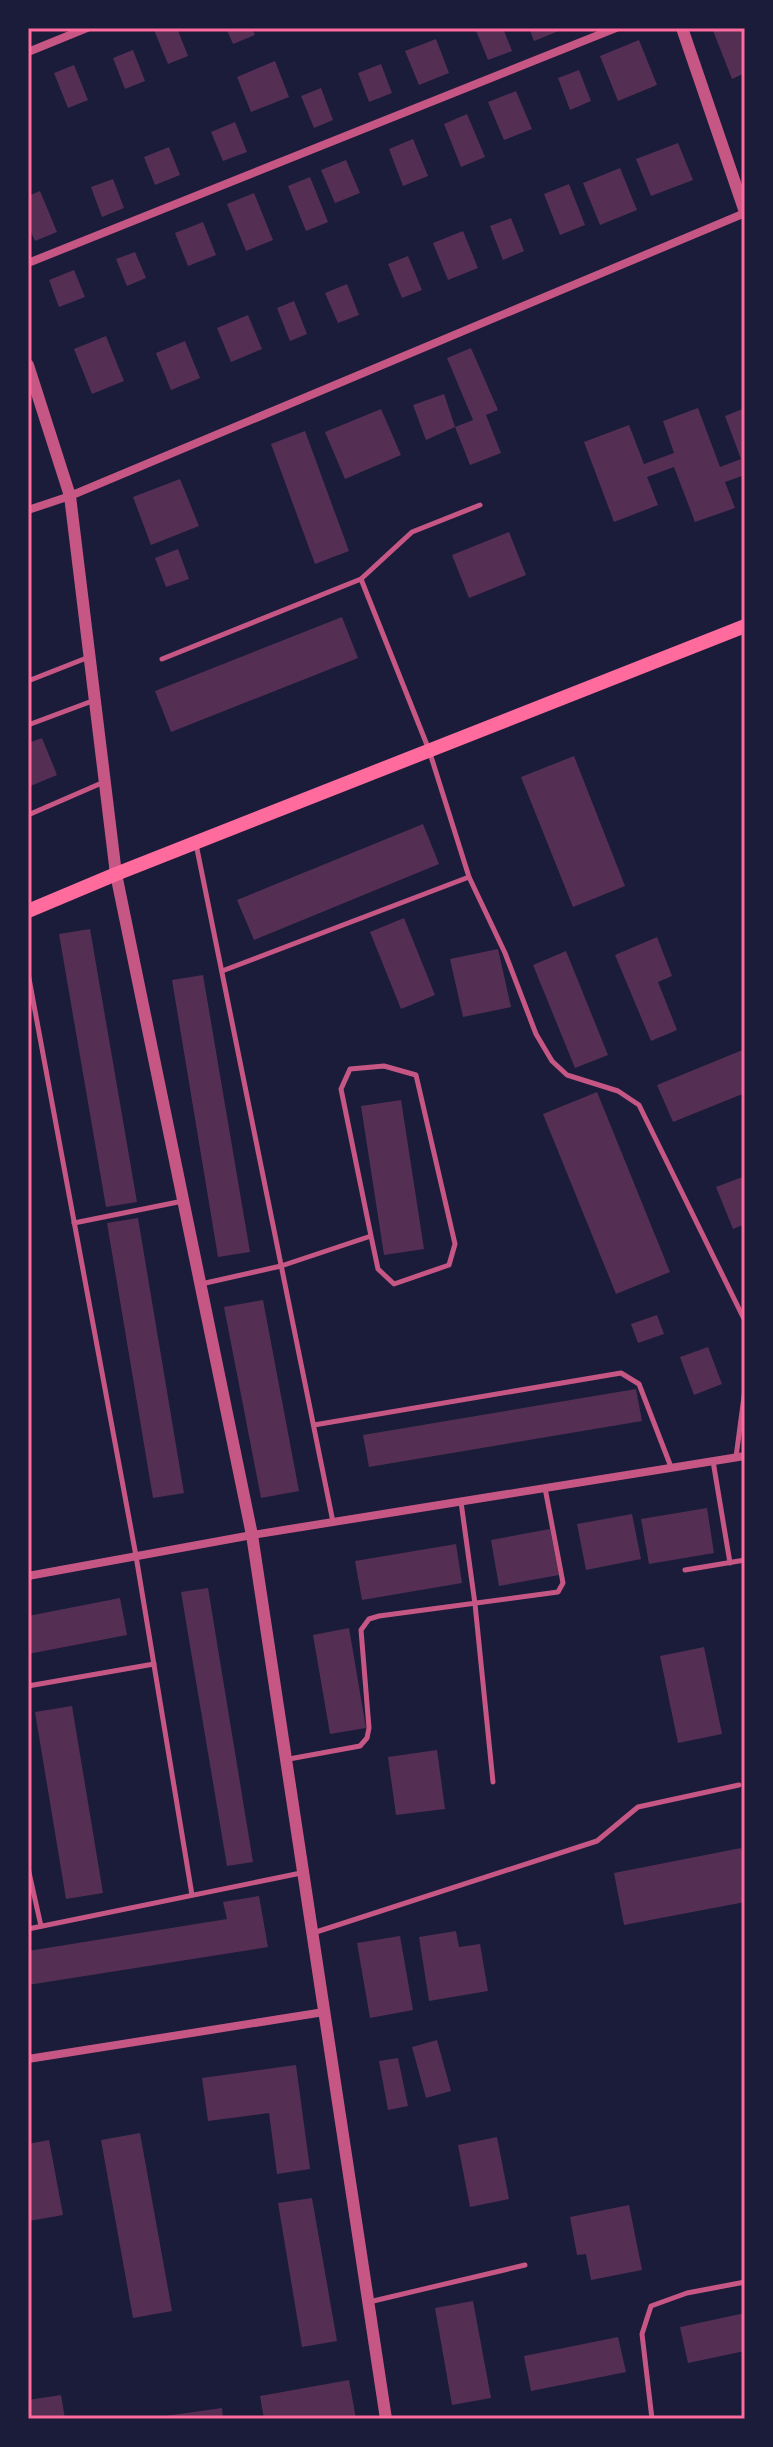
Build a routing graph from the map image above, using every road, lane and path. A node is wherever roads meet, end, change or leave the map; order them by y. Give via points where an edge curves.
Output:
1 (87, 28) edge
2 (616, 28) edge
3 (682, 28) edge
4 (28, 52) edge
5 (745, 212) edge
6 (28, 263) edge
7 (28, 365) edge
8 (70, 496) junction
9 (480, 505) dead end
10 (28, 510) edge
11 (361, 579) junction
12 (745, 626) edge
13 (90, 656) junction
14 (162, 659) dead end
15 (28, 681) edge
16 (95, 700) junction
17 (28, 725) edge
18 (429, 750) junction
19 (105, 782) junction
20 (28, 815) edge
21 (196, 843) junction
22 (116, 874) junction
23 (469, 877) junction
24 (28, 911) edge
25 (222, 971) junction
26 (28, 973) edge
27 (183, 1201) junction
28 (74, 1223) junction
29 (371, 1236) junction
30 (281, 1266) junction
31 (200, 1285) junction
32 (745, 1321) edge
33 (745, 1389) edge
34 (314, 1425) junction
35 (741, 1457) edge
36 (713, 1461) junction
37 (672, 1468) junction
38 (545, 1488) junction
39 (461, 1502) junction
40 (333, 1522) junction
41 (252, 1535) junction
42 (136, 1556) junction
43 (745, 1560) edge
44 (730, 1563) junction
45 (685, 1570) dead end
46 (28, 1576) edge
47 (475, 1604) junction
48 (154, 1664) junction
49 (28, 1686) edge
50 (286, 1759) junction
51 (493, 1782) dead end
52 (739, 1785) dead end
53 (28, 1868) edge
54 (303, 1872) junction
55 (192, 1895) junction
56 (41, 1926) junction
57 (28, 1929) edge
58 (312, 1933) junction
59 (324, 2012) junction
60 (28, 2059) edge
61 (525, 2265) dead end
62 (745, 2282) edge
63 (368, 2302) junction
64 (386, 2419) edge
65 (652, 2419) edge

1 - 4 street
2 - 6 street
3 - 5 street
5 - 8 street
7 - 8 street
8 - 10 street
8 - 13 street
9 - 11 lane via 412,532
11 - 14 lane
11 - 18 lane
12 - 18 main road
13 - 15 lane
13 - 16 street
16 - 17 lane
16 - 19 street
18 - 21 main road
18 - 23 lane
19 - 20 lane
19 - 22 street
21 - 22 main road
21 - 25 lane
22 - 24 main road
22 - 27 street
23 - 25 lane
23 - 32 lane via 552,1061 567,1075 618,1091 639,1105
25 - 30 lane
26 - 28 lane
27 - 28 lane
27 - 31 street
28 - 42 lane
29 - 29 lane via 378,1269 394,1284 449,1265 455,1244 416,1075 384,1066 350,1069 341,1089
29 - 30 lane
30 - 31 lane
30 - 34 lane
31 - 41 street
33 - 35 lane
34 - 37 lane via 621,1373 639,1384
34 - 40 lane
35 - 36 street
36 - 37 street
36 - 44 lane
37 - 38 street
38 - 39 street
38 - 47 lane via 563,1583 558,1592
39 - 40 street
39 - 47 lane
40 - 41 street
41 - 42 street
41 - 50 street
42 - 46 street
42 - 48 lane
43 - 44 lane
44 - 45 lane
47 - 50 lane via 369,1619 361,1630 367,1738 360,1746
47 - 51 lane
48 - 49 lane
48 - 55 lane
50 - 54 street
52 - 58 lane via 638,1807 597,1841
53 - 56 lane
54 - 55 lane
54 - 58 street
55 - 56 lane
56 - 57 lane
58 - 59 street
59 - 60 street
59 - 63 street
61 - 63 lane
62 - 65 lane via 651,2306 642,2334
63 - 64 street

